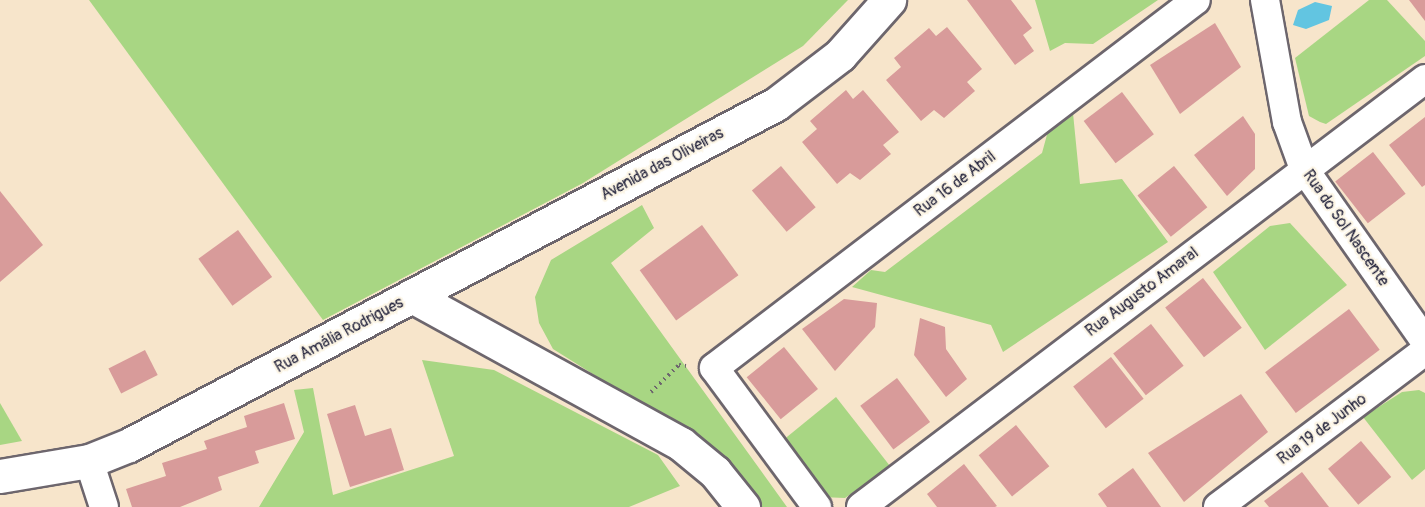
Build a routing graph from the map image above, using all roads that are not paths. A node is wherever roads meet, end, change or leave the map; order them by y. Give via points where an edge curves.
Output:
1 (889, 0) edge
2 (1196, 0) edge
3 (1265, 0) edge
4 (1425, 79) edge
5 (1304, 169) junction
6 (412, 296) junction
7 (1425, 341) edge
8 (1425, 351) edge
9 (89, 460) junction
10 (0, 476) edge
11 (104, 507) edge
12 (743, 507) edge
13 (817, 507) edge
14 (861, 507) edge
15 (1218, 507) edge

1 - 6 street, Avenida das Oliveiras via 840,55 776,104
2 - 13 street, Rua 16 de Abril via 714,369
3 - 5 street, Rua do Sol Nascente via 1287,122
4 - 5 street, Rua Augusto Amaral
5 - 7 street, Rua do Sol Nascente
5 - 14 street, Rua Augusto Amaral
6 - 9 street, Rua Amália Rodrigues via 129,445
6 - 12 street, Rua Amália Rodrigues via 681,444 715,472
8 - 15 street, Rua 19 de Junho
9 - 10 street, Rua Amália Rodrigues
9 - 11 street

